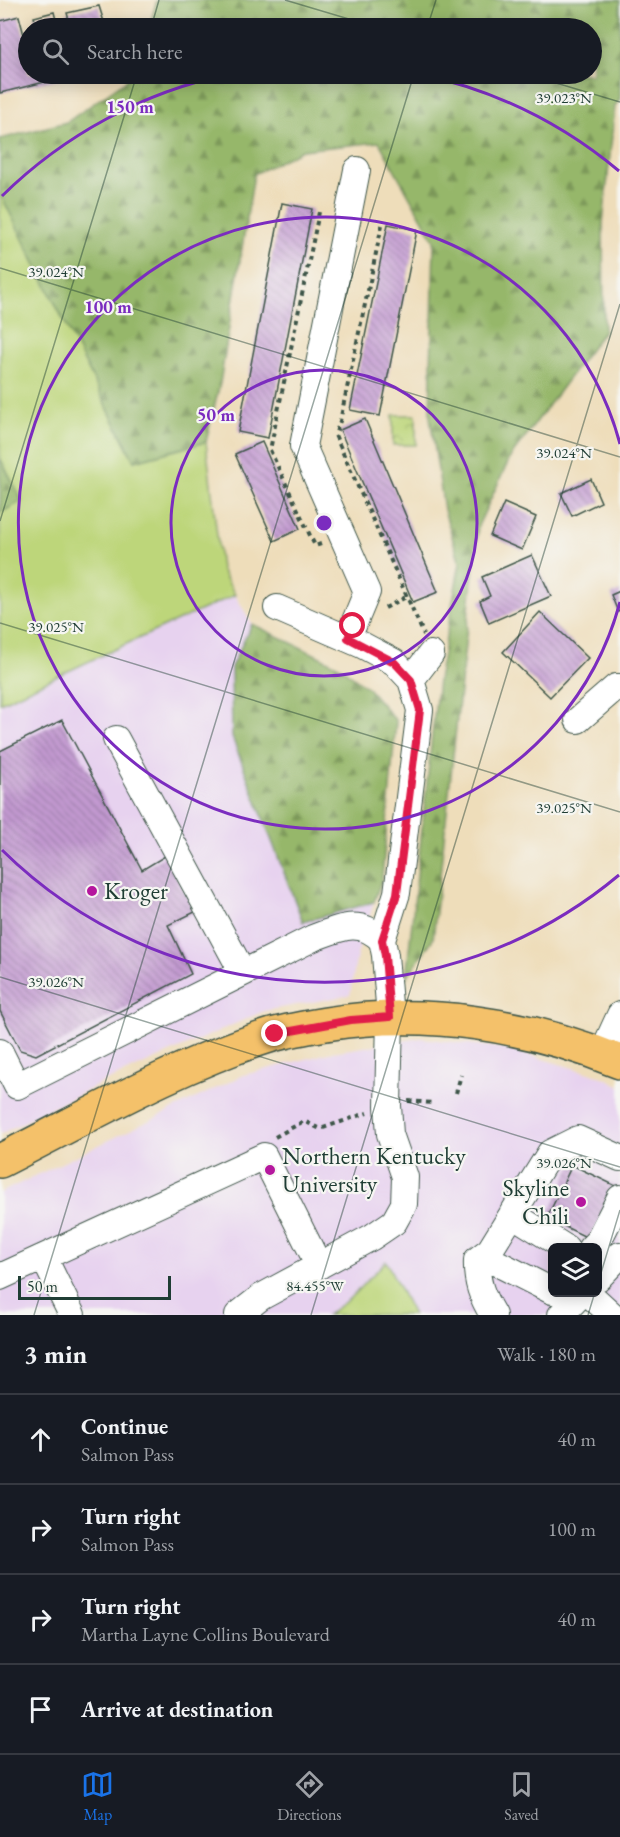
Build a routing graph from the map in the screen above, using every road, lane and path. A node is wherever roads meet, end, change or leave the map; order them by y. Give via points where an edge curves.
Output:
1 (357, 170) dead end
2 (382, 225) dead end
3 (277, 608) dead end
4 (348, 638) junction
5 (431, 654) joint
6 (411, 680) junction
7 (620, 687) edge
8 (579, 720) dead end
9 (116, 739) dead end
10 (382, 940) junction
11 (243, 973) junction
12 (620, 1015) edge
13 (390, 1017) junction
14 (0, 1052) edge
15 (611, 1058) edge
16 (461, 1075) dead end
17 (456, 1093) dead end
18 (405, 1101) dead end
19 (433, 1103) dead end
20 (377, 1110) dead end
21 (269, 1140) dead end
22 (620, 1158) edge
23 (0, 1161) edge
24 (620, 1198) edge
25 (512, 1214) junction
26 (558, 1243) edge
27 (596, 1243) edge
28 (490, 1250) junction
29 (620, 1255) edge
30 (44, 1258) junction
31 (319, 1266) junction
32 (602, 1273) edge
33 (0, 1277) edge
34 (569, 1298) edge
35 (72, 1315) edge
36 (238, 1315) edge
37 (493, 1315) edge
38 (612, 1315) edge

1 - 4 street via 303,446 367,592
2 - 5 path via 335,435 419,628 429,641 426,648
3 - 4 street
4 - 6 street via 394,662
5 - 6 street
6 - 10 street via 420,710 397,894
7 - 8 street
9 - 11 street
10 - 11 street via 372,930 346,926
10 - 13 street
11 - 14 street via 17,1086
12 - 15 street
13 - 15 main road via 471,1021 504,1027 552,1037
13 - 23 main road via 275,1034 228,1051
13 - 31 street via 390,1134 405,1177 404,1204 394,1222
16 - 17 path
18 - 19 path
20 - 21 path via 320,1129 304,1121
22 - 25 street via 578,1139 550,1154
24 - 27 street
25 - 26 street
25 - 28 street
28 - 34 street via 493,1261
28 - 37 street via 477,1260 476,1274
29 - 32 street
30 - 31 street via 264,1156
30 - 33 street
30 - 35 street
31 - 36 street via 261,1297
34 - 38 street

